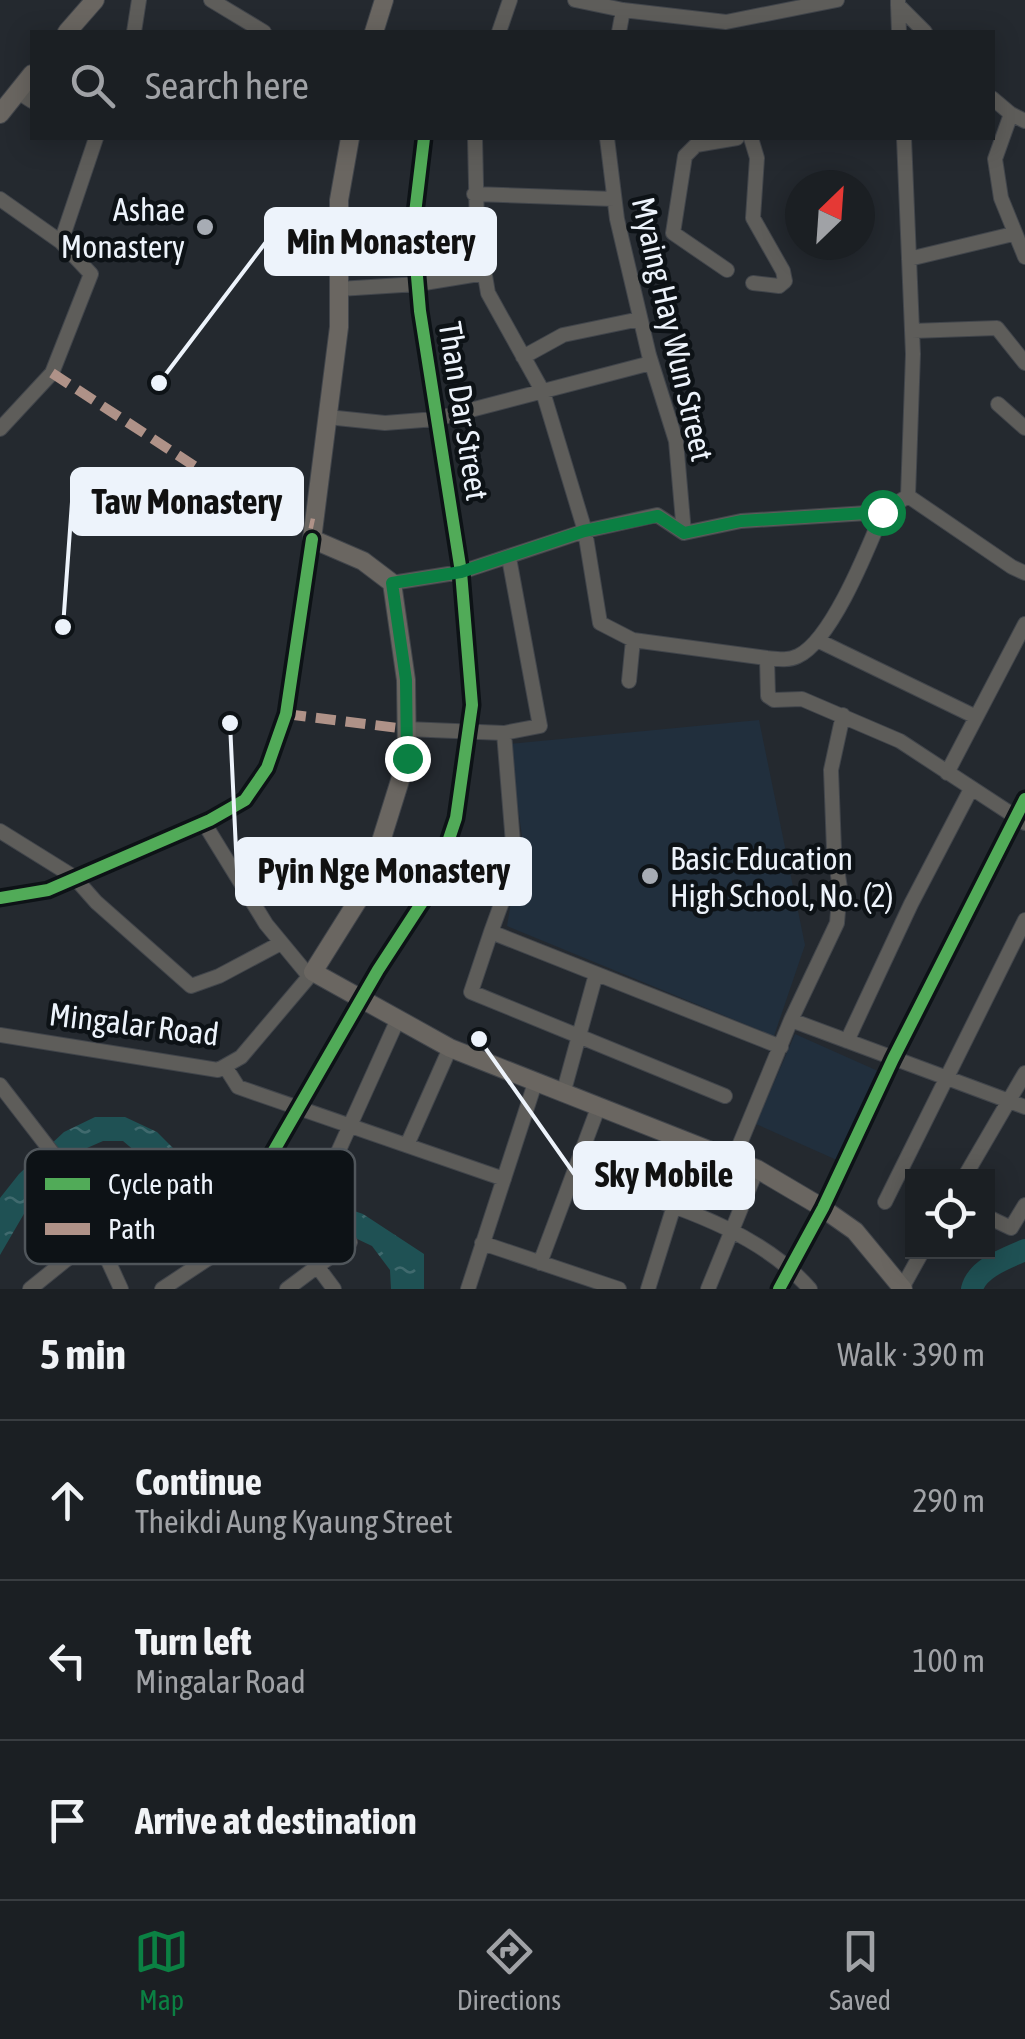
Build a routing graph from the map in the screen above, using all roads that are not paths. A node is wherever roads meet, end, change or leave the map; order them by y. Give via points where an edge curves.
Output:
1 (94, 0) edge
2 (139, 0) edge
3 (211, 0) edge
4 (384, 0) edge
5 (510, 0) edge
6 (575, 0) edge
7 (838, 0) edge
8 (898, 2) edge
9 (623, 10) junction
10 (727, 27) edge
11 (70, 30) edge
12 (134, 30) edge
13 (261, 30) edge
14 (375, 30) edge
15 (500, 30) edge
16 (619, 30) edge
17 (899, 30) edge
18 (924, 30) edge
19 (25, 96) edge
20 (995, 100) edge
21 (0, 114) edge
22 (1018, 117) edge
23 (94, 140) edge
24 (350, 140) edge
25 (424, 140) edge
26 (475, 140) edge
27 (608, 140) edge
28 (723, 140) edge
29 (752, 140) edge
30 (904, 140) edge
31 (474, 194) junction
32 (0, 199) edge
33 (614, 199) junction
34 (1014, 234) junction
35 (61, 242) junction
36 (1025, 257) edge
37 (910, 258) junction
38 (727, 270) dead end
39 (484, 273) junction
40 (754, 283) dead end
41 (418, 284) junction
42 (339, 289) junction
43 (640, 318) junction
44 (912, 331) junction
45 (523, 357) junction
46 (651, 363) junction
47 (1025, 363) edge
48 (543, 392) junction
49 (998, 404) dead end
50 (328, 417) junction
51 (436, 420) junction
52 (0, 428) edge
53 (1025, 428) edge
54 (908, 496) junction
55 (882, 512) junction
56 (584, 531) junction
57 (684, 533) junction
58 (312, 540) junction
59 (509, 558) junction
60 (461, 572) junction
61 (1025, 573) edge
62 (392, 583) junction
63 (1025, 624) edge
64 (634, 640) junction
65 (817, 640) junction
66 (766, 658) junction
67 (629, 681) dead end
68 (843, 715) junction
69 (974, 716) junction
70 (406, 729) junction
71 (468, 732) junction
72 (504, 733) junction
73 (947, 773) junction
74 (970, 789) junction
75 (1025, 799) edge
76 (1021, 820) edge
77 (204, 823) junction
78 (0, 832) edge
79 (74, 877) junction
80 (434, 884) junction
81 (0, 898) edge
82 (503, 898) junction
83 (1025, 920) edge
84 (491, 932) junction
85 (281, 943) junction
86 (311, 974) junction
87 (596, 974) junction
88 (362, 999) junction
89 (398, 1020) junction
90 (791, 1020) junction
91 (0, 1036) edge
92 (582, 1036) junction
93 (846, 1041) junction
94 (450, 1048) junction
95 (781, 1048) junction
96 (893, 1058) junction
97 (226, 1068) junction
98 (1025, 1072) edge
99 (949, 1080) junction
100 (536, 1083) junction
101 (0, 1085) edge
102 (563, 1094) junction
103 (725, 1096) dead end
104 (1008, 1102) junction
105 (296, 1108) junction
106 (598, 1108) junction
107 (1025, 1108) edge
108 (352, 1125) junction
109 (407, 1144) junction
110 (48, 1149) edge
111 (274, 1149) edge
112 (341, 1149) edge
113 (734, 1158) junction
114 (756, 1169) junction
115 (970, 1169) edge
116 (576, 1172) junction
117 (504, 1179) junction
118 (885, 1202) dead end
119 (1025, 1205) edge
120 (823, 1208) junction
121 (673, 1209) junction
122 (995, 1220) edge
123 (732, 1230) junction
124 (482, 1244) junction
125 (918, 1259) edge
126 (540, 1263) junction
127 (61, 1264) edge
128 (111, 1264) edge
129 (200, 1264) edge
130 (320, 1264) edge
131 (317, 1266) junction
132 (790, 1266) junction
133 (580, 1283) edge
134 (902, 1288) edge
135 (30, 1289) edge
136 (122, 1289) edge
137 (162, 1289) edge
138 (287, 1289) edge
139 (334, 1289) edge
140 (468, 1289) edge
141 (619, 1289) edge
142 (648, 1289) edge
143 (708, 1289) edge
144 (779, 1289) edge
145 (810, 1289) edge

1 - 11 main road
2 - 12 street
3 - 13 street
4 - 14 main road
5 - 15 street
6 - 9 street
7 - 10 street
8 - 17 street
8 - 18 street
9 - 10 street
9 - 16 street
19 - 21 main road
20 - 22 street
22 - 34 street via 996,159
23 - 35 street
24 - 42 main road via 338,200
25 - 41 street, Than Dar Street via 413,230
26 - 31 street
27 - 33 street, Myaing Hay Wun Street
28 - 38 street via 696,144 685,156 673,234
29 - 40 street via 757,158 753,218 784,281
30 - 37 street
31 - 33 street
31 - 39 street
32 - 35 street
33 - 43 street, Myaing Hay Wun Street
34 - 36 street
34 - 37 street
35 - 52 street via 92,274 52,373
37 - 44 street
39 - 41 street
39 - 45 street
41 - 42 street
41 - 51 street, Than Dar Street
42 - 50 main road
43 - 45 street via 563,335
43 - 46 street, Myaing Hay Wun Street
44 - 47 street via 998,328
44 - 54 street
45 - 48 street
46 - 48 street
46 - 57 street, Myaing Hay Wun Street via 676,442
48 - 51 street
48 - 56 street
49 - 53 street
50 - 51 street
50 - 58 main road
51 - 60 street, Than Dar Street
54 - 55 street
54 - 61 street
55 - 57 street via 741,521
55 - 65 street via 859,571
56 - 57 street via 658,516
56 - 59 street
56 - 64 street via 600,623
58 - 62 main road
58 - 77 street via 286,714 267,768 246,800
59 - 60 street
59 - 72 street via 540,726
60 - 62 street
60 - 71 street, Than Dar Street via 472,705
62 - 70 main road, Mingalar Road
63 - 69 street
64 - 66 street
64 - 67 street
65 - 66 street via 801,656
65 - 69 street
66 - 68 street via 768,696 802,699
68 - 73 street
68 - 90 street via 830,770 837,923
69 - 73 street
70 - 71 street
70 - 86 main road, Mingalar Road via 407,758 367,886
71 - 72 street
71 - 80 street, Than Dar Street via 456,818
72 - 82 street via 513,843
73 - 74 street
74 - 76 street
74 - 93 street
75 - 76 street
76 - 96 street
77 - 79 street
77 - 85 street
78 - 79 street
79 - 81 street via 48,890
79 - 85 street via 191,986
80 - 82 street
80 - 88 street, Than Dar Street
82 - 84 street
83 - 99 street
84 - 87 street
84 - 92 street via 471,992
85 - 86 street
86 - 88 main road
86 - 97 street, Mingalar Road
87 - 92 street
87 - 95 street
88 - 89 main road
88 - 105 street, Than Dar Street
89 - 94 main road
89 - 108 street
90 - 93 street
90 - 95 street
91 - 97 street, Mingalar Road
92 - 102 street
92 - 103 street
93 - 96 street
94 - 100 main road
94 - 109 street
95 - 113 street
96 - 99 street
96 - 120 street
97 - 105 street via 238,1087
98 - 104 street
99 - 104 street
99 - 118 street
100 - 102 main road
100 - 117 street
101 - 110 street
102 - 106 main road
104 - 107 street
104 - 115 street
105 - 108 street
105 - 111 street, Than Dar Street
106 - 113 main road
106 - 116 street
108 - 109 street
108 - 112 street
109 - 117 street
113 - 114 main road
114 - 120 main road
114 - 123 street
116 - 121 street
116 - 126 street
117 - 124 street
119 - 122 street via 1011,1228
120 - 132 street
120 - 134 main road via 855,1231
121 - 123 street
121 - 142 street
123 - 132 street
123 - 143 street
124 - 126 street
124 - 140 street
125 - 134 street
126 - 133 street
127 - 135 street
128 - 136 street
129 - 137 street
130 - 131 street
131 - 138 street
131 - 139 street
132 - 144 street
132 - 145 street
133 - 141 street

